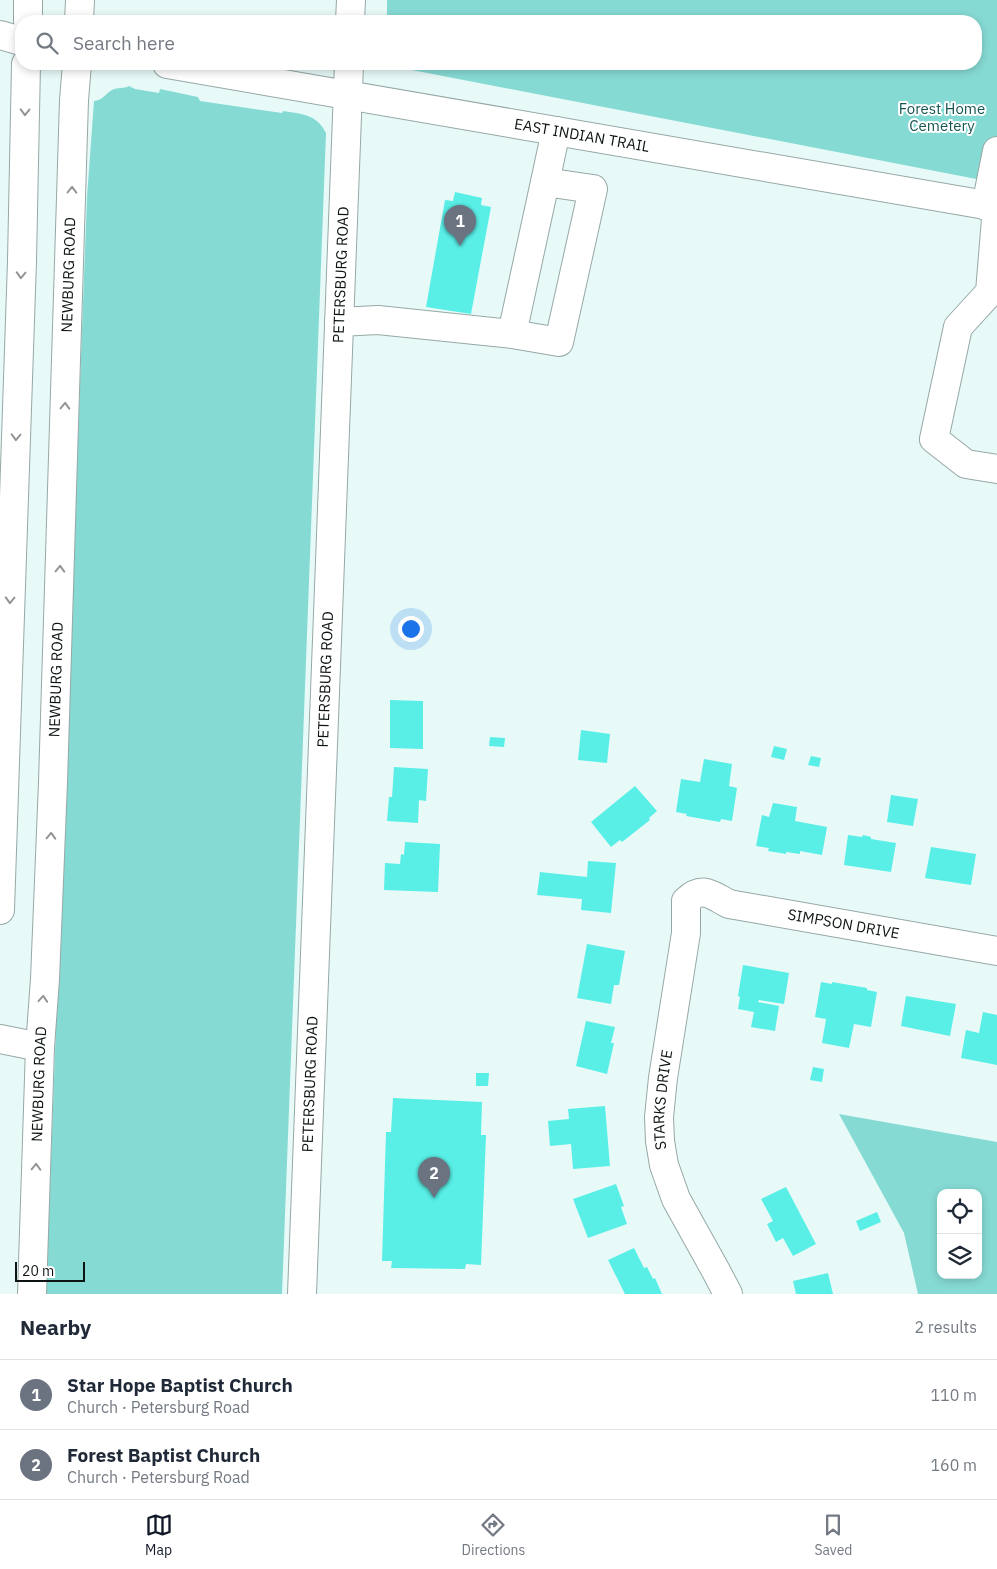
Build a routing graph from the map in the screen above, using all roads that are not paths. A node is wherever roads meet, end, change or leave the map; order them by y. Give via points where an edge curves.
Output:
1 (28, 0) edge
2 (80, 0) edge
3 (351, 0) edge
4 (28, 15) edge
5 (79, 15) edge
6 (350, 15) edge
7 (0, 35) edge
8 (15, 40) edge
9 (26, 70) edge
10 (76, 70) edge
11 (202, 70) edge
12 (349, 70) edge
13 (348, 95) junction
14 (556, 132) junction
15 (997, 151) edge
16 (545, 182) junction
17 (993, 207) edge
18 (339, 322) junction
19 (512, 334) junction
20 (997, 469) edge
21 (693, 894) joint
22 (0, 910) edge
23 (997, 951) edge
24 (0, 1039) edge
25 (40, 1047) junction
26 (32, 1294) edge
27 (302, 1294) edge
28 (728, 1294) edge

1 - 4 main road
2 - 5 main road
3 - 6 main road
7 - 8 main road
9 -> 22 main road
25 -> 10 main road, NEWBURG ROAD via 53,782
11 - 13 main road, EAST INDIAN TRAIL
12 - 13 main road, PETERSBURG ROAD
13 - 14 main road, EAST INDIAN TRAIL
13 - 18 main road, PETERSBURG ROAD
14 - 16 main road
14 - 17 main road, EAST INDIAN TRAIL
15 - 17 main road
16 - 19 main road
16 - 19 main road via 593,189 559,342
17 - 20 main road via 990,292 958,327 934,440 966,464
18 - 19 main road via 378,320
18 - 27 main road, PETERSBURG ROAD
21 - 23 main road, SIMPSON DRIVE via 703,892 729,904
21 - 28 main road, STARKS DRIVE via 686,901 686,933 662,1078 660,1141 664,1165 676,1199
24 - 25 main road
26 -> 25 main road, NEWBURG ROAD

